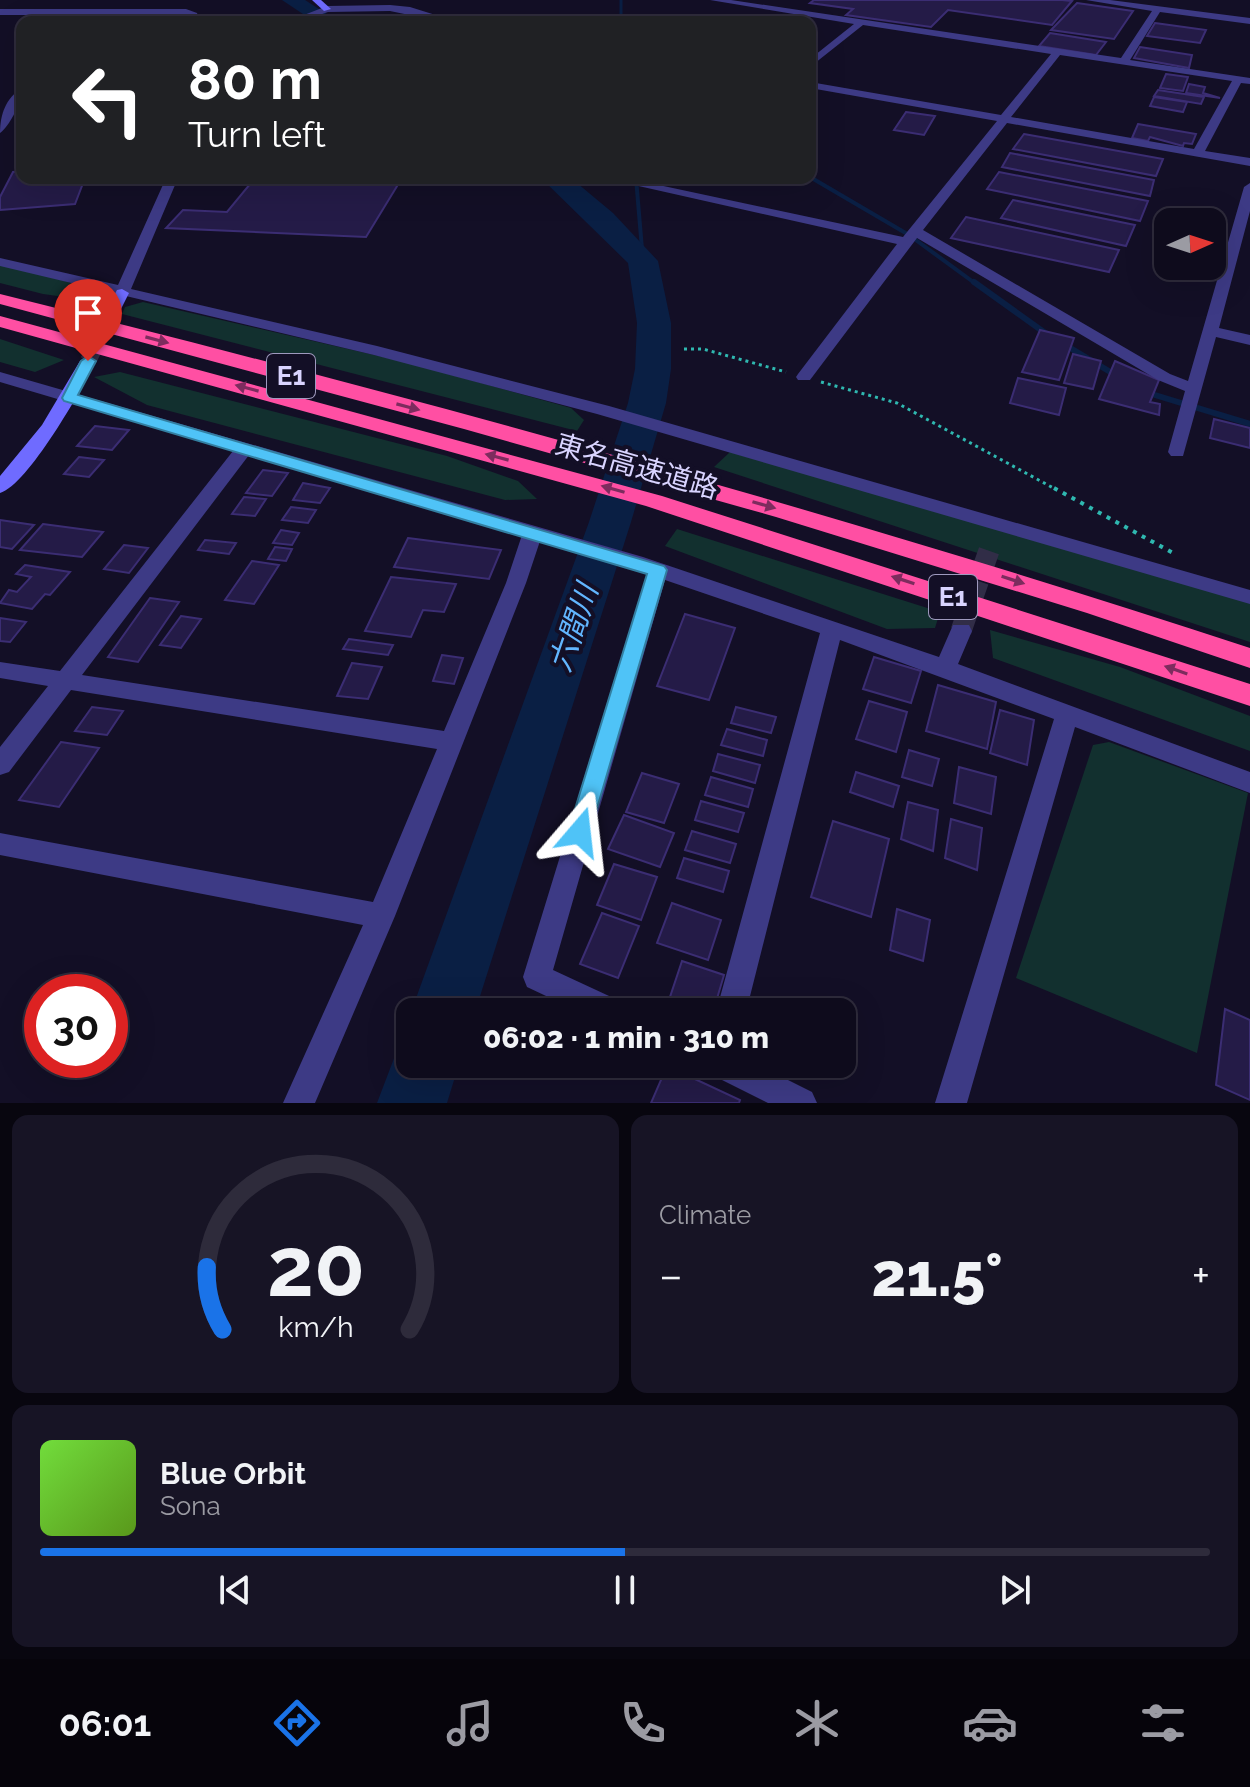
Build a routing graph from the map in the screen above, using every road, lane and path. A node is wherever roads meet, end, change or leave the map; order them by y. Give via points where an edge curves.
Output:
1 (104, 0) edge
2 (316, 0) edge
3 (714, 0) edge
4 (792, 0) edge
5 (1093, 0) edge
6 (774, 8) junction
7 (1157, 9) junction
8 (324, 11) junction
9 (0, 12) edge
10 (92, 13) junction
11 (759, 15) dead end
12 (89, 16) edge
13 (194, 16) edge
14 (310, 16) edge
15 (429, 16) edge
16 (1250, 21) edge
17 (862, 22) junction
18 (1058, 51) junction
19 (816, 59) edge
20 (1124, 61) junction
21 (1244, 80) edge
22 (816, 86) edge
23 (16, 99) edge
24 (1005, 120) junction
25 (0, 130) edge
26 (1197, 154) junction
27 (1250, 162) edge
28 (169, 184) edge
29 (658, 184) edge
30 (1250, 187) edge
31 (910, 237) junction
32 (0, 262) edge
33 (122, 293) junction
34 (0, 299) edge
35 (113, 312) tunnel mouth
36 (0, 321) edge
37 (1211, 331) junction
38 (1250, 340) edge
39 (684, 349) dead end
40 (88, 361) tunnel mouth
41 (0, 377) edge
42 (804, 377) junction
43 (1195, 389) junction
44 (69, 398) junction
45 (244, 449) junction
46 (1177, 452) dead end
47 (0, 487) edge
48 (999, 522) junction
49 (545, 536) junction
50 (992, 542) tunnel mouth
51 (1182, 558) dead end
52 (647, 566) junction
53 (1250, 597) edge
54 (832, 629) junction
55 (961, 631) tunnel mouth
56 (1250, 658) edge
57 (945, 668) junction
58 (0, 670) edge
59 (66, 680) junction
60 (1250, 695) edge
61 (1067, 715) junction
62 (451, 742) junction
63 (0, 765) edge
64 (1250, 783) edge
65 (0, 844) edge
66 (381, 916) junction
67 (582, 998) edge
68 (735, 998) edge
69 (751, 1078) edge
70 (299, 1103) edge
71 (801, 1103) edge
72 (951, 1103) edge

1 - 10 street
2 - 8 street
3 - 6 street
4 - 6 street
5 - 7 street
6 - 11 street
6 - 17 street
7 - 16 street
7 - 20 street
8 - 14 street
8 - 15 street via 400,9
9 - 10 street
10 - 12 street
10 - 13 street
17 - 18 street
17 - 19 street
18 - 20 street
18 - 24 street
20 - 21 street
21 - 26 street
22 - 24 street
23 - 25 street
24 - 26 street
24 - 31 street
26 - 27 street
28 - 33 street
29 - 31 street
30 - 37 street
31 - 42 street
31 - 43 street
32 - 33 street
33 - 35 street
33 - 48 street via 603,410
34 -> 56 highway, 東名高速道路 / E1 via 583,452 901,545
60 -> 36 highway, 東名高速道路 / E1 via 654,501
37 - 38 street
37 - 43 street
39 - 42 path via 703,349
40 - 44 street
41 - 44 street
42 - 51 path via 897,403
43 - 46 street
44 - 45 street
44 - 47 street
45 - 49 street
45 - 59 street
48 - 50 street
48 - 53 street
49 - 52 street
49 - 62 street via 516,583
52 - 54 street
52 - 67 street via 537,977
54 - 57 street
54 - 68 street
55 - 57 street
57 - 61 street
58 - 59 street
59 - 62 street
59 - 63 street
61 - 64 street
61 - 72 street
62 - 66 street
65 - 66 street
66 - 70 street
69 - 71 street

